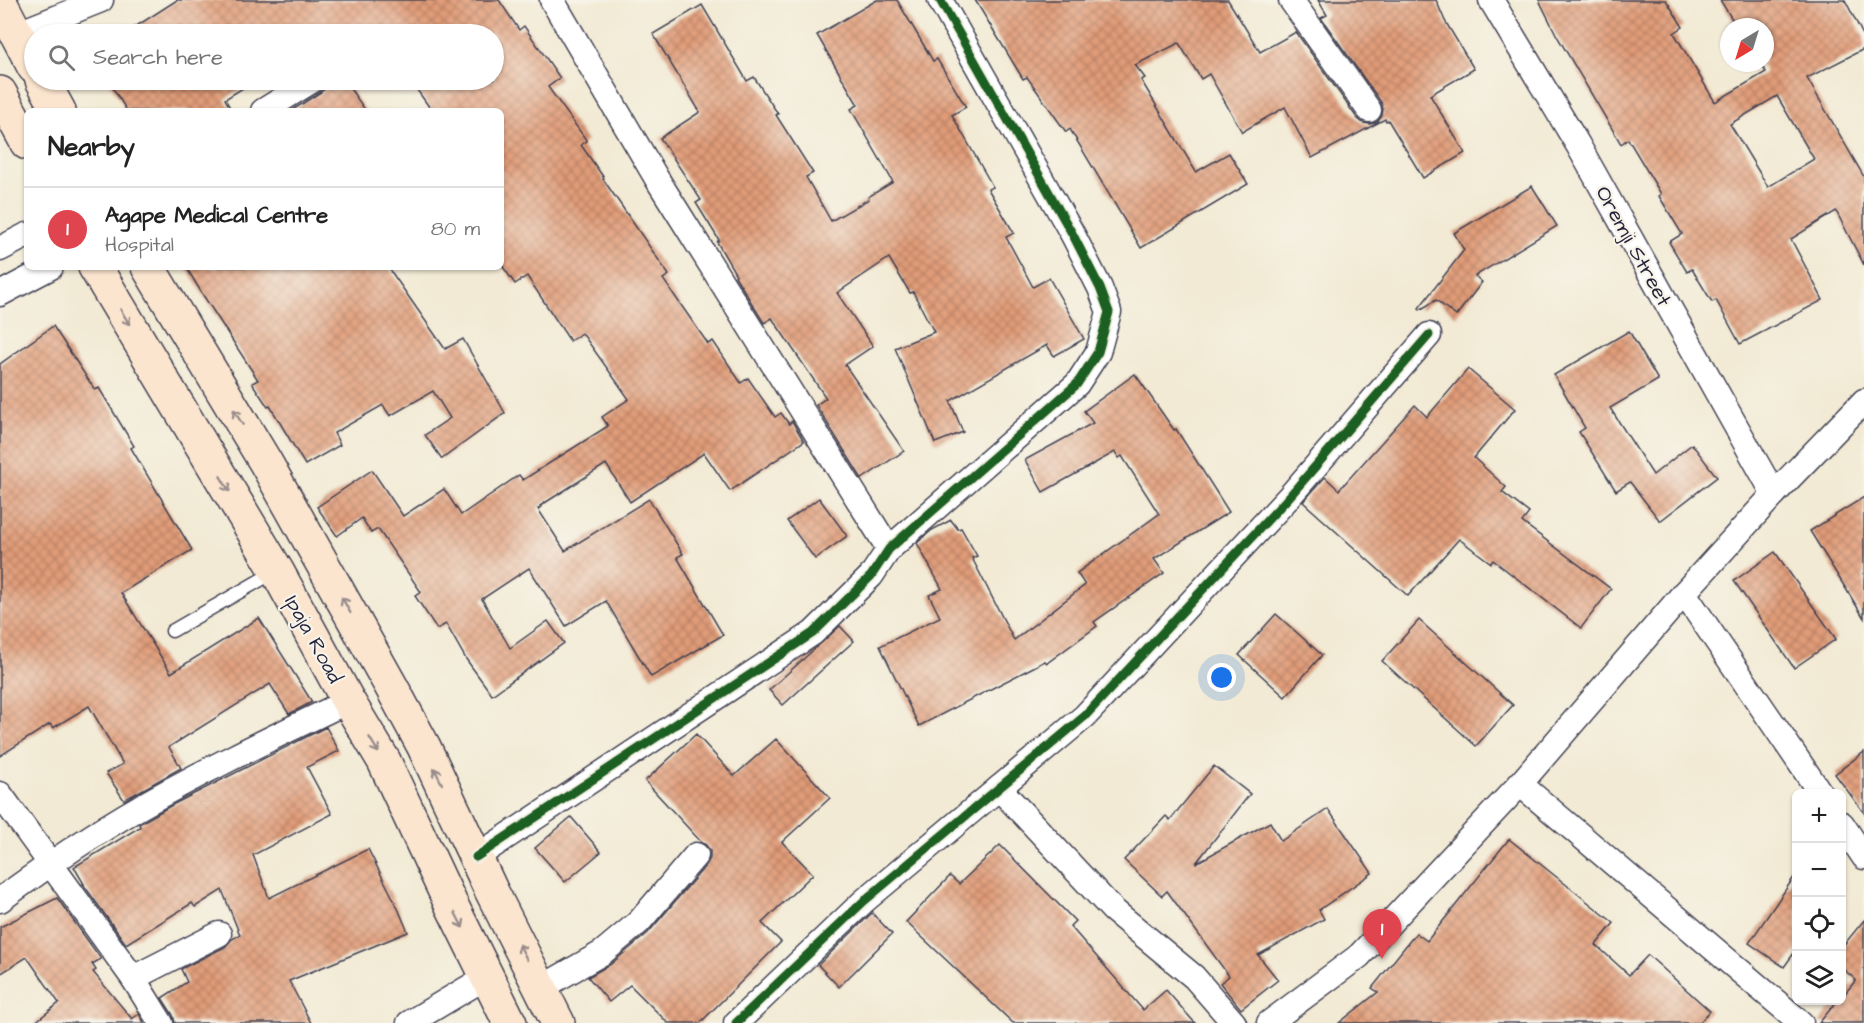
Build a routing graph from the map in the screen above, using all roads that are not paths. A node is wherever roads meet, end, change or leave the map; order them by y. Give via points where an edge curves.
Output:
1 (100, 0) edge
2 (552, 0) edge
3 (940, 0) edge
4 (1291, 0) edge
5 (1491, 0) edge
6 (0, 2) edge
7 (41, 24) edge
8 (24, 31) edge
9 (16, 34) junction
10 (24, 49) edge
11 (47, 90) edge
12 (297, 90) edge
13 (0, 93) edge
14 (57, 108) edge
15 (268, 108) edge
16 (1369, 110) dead end
17 (24, 137) edge
18 (24, 237) edge
19 (0, 249) edge
20 (45, 270) edge
21 (96, 270) edge
22 (150, 270) edge
23 (0, 294) edge
24 (1429, 335) dead end
25 (1864, 401) edge
26 (1774, 494) junction
27 (889, 549) junction
28 (277, 571) junction
29 (1684, 593) junction
30 (172, 631) dead end
31 (348, 701) junction
32 (1520, 784) junction
33 (999, 788) junction
34 (1818, 789) edge
35 (0, 794) edge
36 (1846, 830) edge
37 (696, 855) dead end
38 (476, 857) junction
39 (1864, 857) edge
40 (50, 863) junction
41 (0, 900) edge
42 (219, 934) dead end
43 (488, 976) junction
44 (133, 978) junction
45 (541, 988) junction
46 (161, 1023) edge
47 (409, 1023) edge
48 (510, 1023) edge
49 (558, 1023) edge
50 (736, 1023) edge
51 (1234, 1023) edge
52 (1269, 1023) edge
53 (1801, 1023) edge

1 - 7 street
2 - 27 street via 657,179
3 - 27 street via 1073,235 1109,312 1098,352 1077,384
4 - 16 street
5 - 26 street, Oremji Street via 1578,145
6 - 9 main road
8 - 9 street
9 - 10 main road
11 - 14 main road
12 - 15 street
13 - 17 main road
18 - 19 street
20 - 23 street
21 -> 28 main road, Ipaja Road
38 -> 22 main road, Ipaja Road via 392,686 266,463
24 - 33 street via 1288,498 1085,716
25 - 26 street
26 - 29 street
27 - 38 street via 871,576 813,633
28 - 30 lane
28 - 31 main road, Ipaja Road
29 - 32 street
29 - 34 street
31 - 40 street via 139,807
31 -> 43 main road, Ipaja Road via 384,761
32 - 52 street via 1359,956
32 - 53 street
33 - 50 street via 864,901
33 - 51 street via 1113,910 1194,976
35 - 40 street
36 - 39 street
37 - 45 street via 639,922 602,953
45 -> 38 main road, Ipaja Road
40 - 41 street
40 - 44 street
42 - 44 street
43 - 47 street
43 - 48 main road, Ipaja Road
44 - 46 street
45 - 49 main road, Ipaja Road

